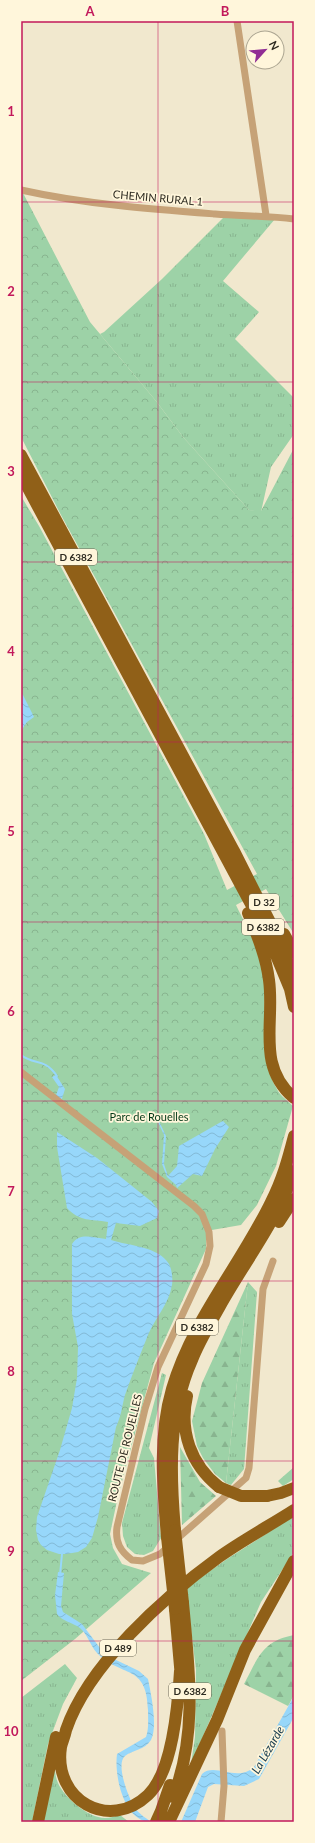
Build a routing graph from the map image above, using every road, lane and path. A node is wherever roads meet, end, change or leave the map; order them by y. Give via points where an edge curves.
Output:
1 (237, 21) edge
2 (21, 190) edge
3 (266, 215) junction
4 (294, 219) edge
5 (21, 455) edge
6 (21, 475) edge
7 (228, 852) junction
8 (294, 952) edge
9 (294, 976) edge
10 (294, 1007) edge
11 (21, 1072) edge
12 (291, 1095) edge
13 (294, 1136) edge
14 (294, 1171) edge
15 (294, 1199) edge
16 (273, 1261) dead end
17 (218, 1310) junction
18 (294, 1488) edge
19 (294, 1502) edge
20 (294, 1510) edge
21 (171, 1534) junction
22 (294, 1561) edge
23 (179, 1606) junction
24 (180, 1671) junction
25 (222, 1731) dead end
26 (38, 1822) edge
27 (156, 1822) edge
28 (163, 1822) edge
29 (169, 1822) edge
30 (221, 1822) edge

1 - 3 street
2 - 3 street, CHEMIN RURAL 1 via 82,202 213,214
3 - 4 street, CHEMIN RURAL 1
5 - 7 highway, D 6382
6 - 7 highway, D 6382
7 - 8 highway, D 32
7 - 9 highway, D 6382 via 278,938
7 - 10 highway, D 6382 via 268,936 290,989
7 - 12 highway via 266,960 269,981 270,1055 278,1082
11 - 16 street, ROUTE DE ROUELLES via 194,1206 202,1214 209,1232 210,1246 206,1264 158,1367 145,1409 116,1534 123,1553 132,1560 143,1561 160,1554 246,1478 249,1468 263,1289
13 - 21 highway, D 6382 via 284,1173 272,1202 205,1312 184,1355 172,1390 163,1448 163,1491
14 - 17 highway, D 6382 via 280,1206
15 - 17 highway
17 - 18 highway, bridge via 187,1398 184,1420 193,1457 200,1469 219,1487 241,1496 267,1496
17 - 21 highway, D 6382 via 192,1360 177,1410 171,1447
19 - 26 highway, D 489 via 192,1568 156,1600 102,1656 74,1695 64,1717 50,1760
20 - 24 highway, D 489 via 220,1556 164,1602 114,1652 70,1718 61,1747 60,1770 66,1787 78,1800 90,1807 113,1811 137,1803 148,1795 166,1760 176,1723
21 - 23 highway, D 6382, bridge
22 - 29 highway via 245,1650 217,1720
23 - 24 highway, D 6382
23 - 28 highway, D 6382 via 190,1700 189,1731 182,1772
24 - 27 highway, D 6382 via 182,1713 179,1743 174,1774
25 - 30 street via 224,1786

